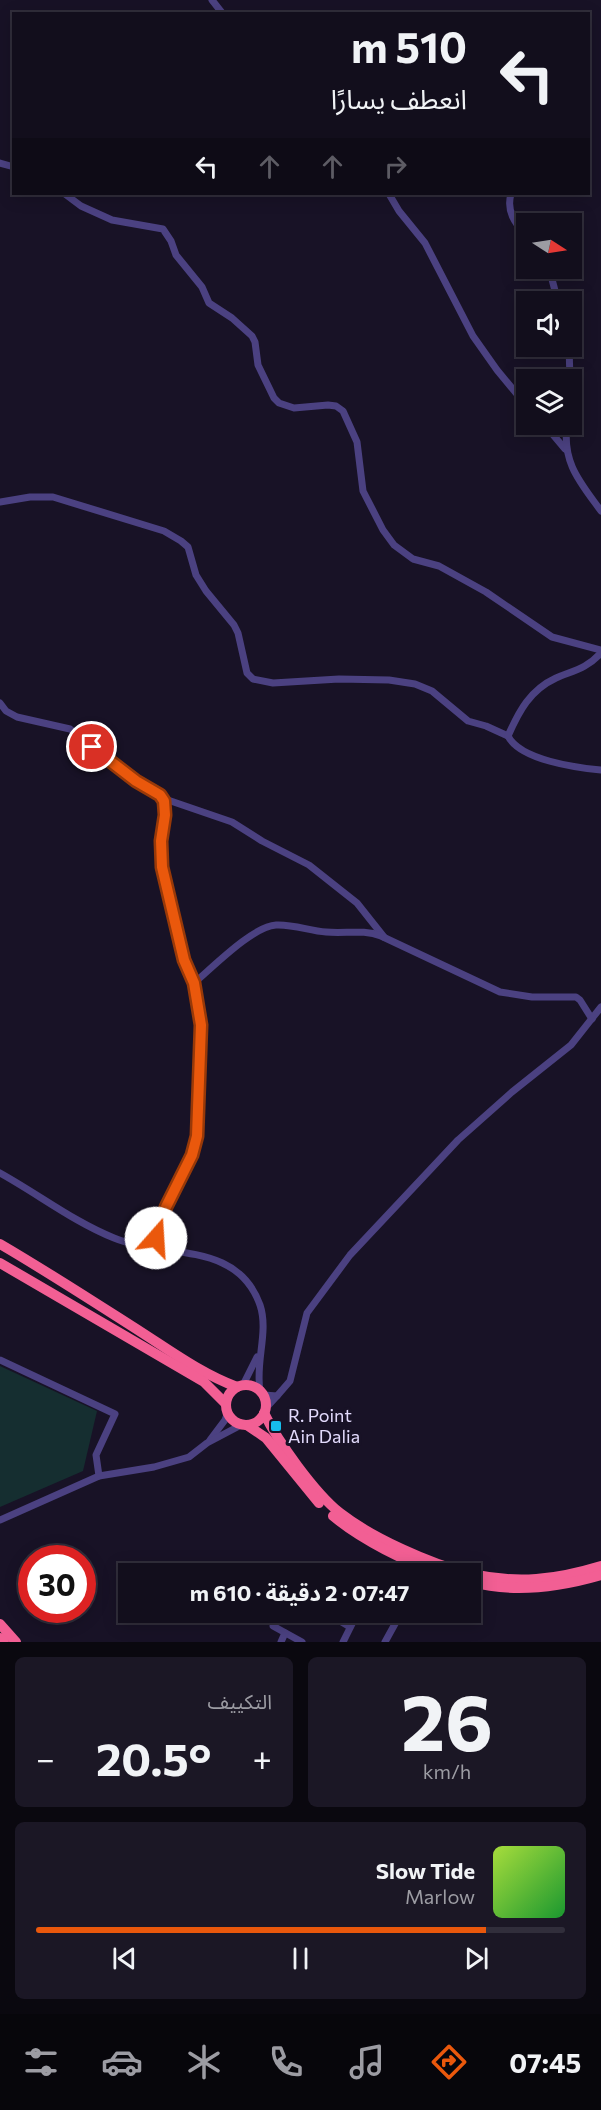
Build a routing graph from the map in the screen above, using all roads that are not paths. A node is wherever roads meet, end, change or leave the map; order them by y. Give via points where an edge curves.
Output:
1 (212, 0) edge
2 (221, 12) edge
3 (66, 195) edge
4 (390, 195) edge
5 (511, 195) edge
6 (516, 223) edge
7 (516, 393) edge
8 (553, 435) edge
9 (566, 435) edge
10 (565, 449) junction
11 (0, 502) edge
12 (601, 511) edge
13 (601, 651) edge
14 (0, 703) edge
15 (508, 736) junction
16 (601, 770) edge
17 (162, 798) junction
18 (386, 938) junction
19 (194, 983) junction
20 (601, 1007) edge
21 (592, 1019) junction
22 (0, 1173) edge
23 (0, 1244) edge
24 (154, 1248) junction
25 (0, 1263) edge
26 (260, 1349) junction
27 (0, 1360) edge
28 (240, 1386) junction
29 (262, 1393) junction
30 (277, 1396) junction
31 (227, 1408) junction
32 (265, 1411) junction
33 (245, 1425) junction
34 (207, 1443) junction
35 (99, 1476) junction
36 (0, 1520) edge
37 (411, 1561) joint
38 (416, 1563) edge
39 (436, 1563) edge
40 (601, 1566) edge
41 (601, 1575) edge
42 (481, 1576) edge
43 (481, 1584) edge
44 (274, 1623) edge
45 (343, 1623) edge
46 (352, 1623) edge
47 (395, 1623) edge
48 (0, 1624) edge
49 (350, 1627) junction
50 (285, 1633) junction
51 (0, 1638) edge
52 (4, 1642) edge
53 (16, 1642) edge
54 (281, 1642) edge
55 (302, 1642) edge
56 (343, 1642) edge
57 (385, 1642) edge

1 - 2 street
3 - 13 street via 116,221 163,229 209,303 252,336 258,365 279,403 294,408 328,405 343,411 357,442 363,491 394,545 413,559 439,566 486,592 552,637
4 - 7 street via 425,243 472,336
5 - 6 street via 510,211
8 - 10 street
9 - 10 street
10 - 12 street via 573,469
11 - 15 street via 53,497 164,531 181,541 188,547 196,575 206,591 234,625 247,673 253,679 273,683 339,679 415,684 432,691 468,721
13 - 15 street via 582,669 533,693
14 - 17 street via 17,717 70,729
15 - 16 street via 524,751 558,764
17 - 18 street via 232,822 309,865 357,903
17 - 19 street via 162,867 184,960
18 - 19 street via 371,932 327,933 269,926
18 - 21 street via 500,992 576,997
19 - 24 street via 202,1041 197,1136 161,1220
20 - 21 street
21 - 30 street via 571,1046 458,1140 350,1255 308,1313 290,1381
22 - 24 street via 103,1233
23 - 28 highway via 192,1365 216,1379
24 - 26 street via 213,1258 242,1277 260,1306 264,1326
25 - 31 highway via 204,1382
26 - 28 street
26 - 29 street via 258,1376
27 - 35 street via 115,1414 96,1455
28 - 29 highway via 250,1385
28 - 31 highway via 228,1397
29 - 30 street
29 - 32 highway
30 - 32 street
31 - 33 highway via 233,1420
31 - 34 street via 225,1420
32 - 33 highway via 260,1419
32 - 39 highway via 274,1433 339,1513
33 - 34 street
33 - 37 highway via 266,1438 314,1498 336,1518
34 - 35 street via 175,1462
35 - 36 street
37 - 38 highway
40 - 42 highway via 541,1580
41 - 43 highway via 534,1587
44 - 50 street
45 - 49 street
46 - 49 street
47 - 57 street
48 - 53 highway
49 - 56 street
50 - 54 street
50 - 55 street
51 - 52 highway

